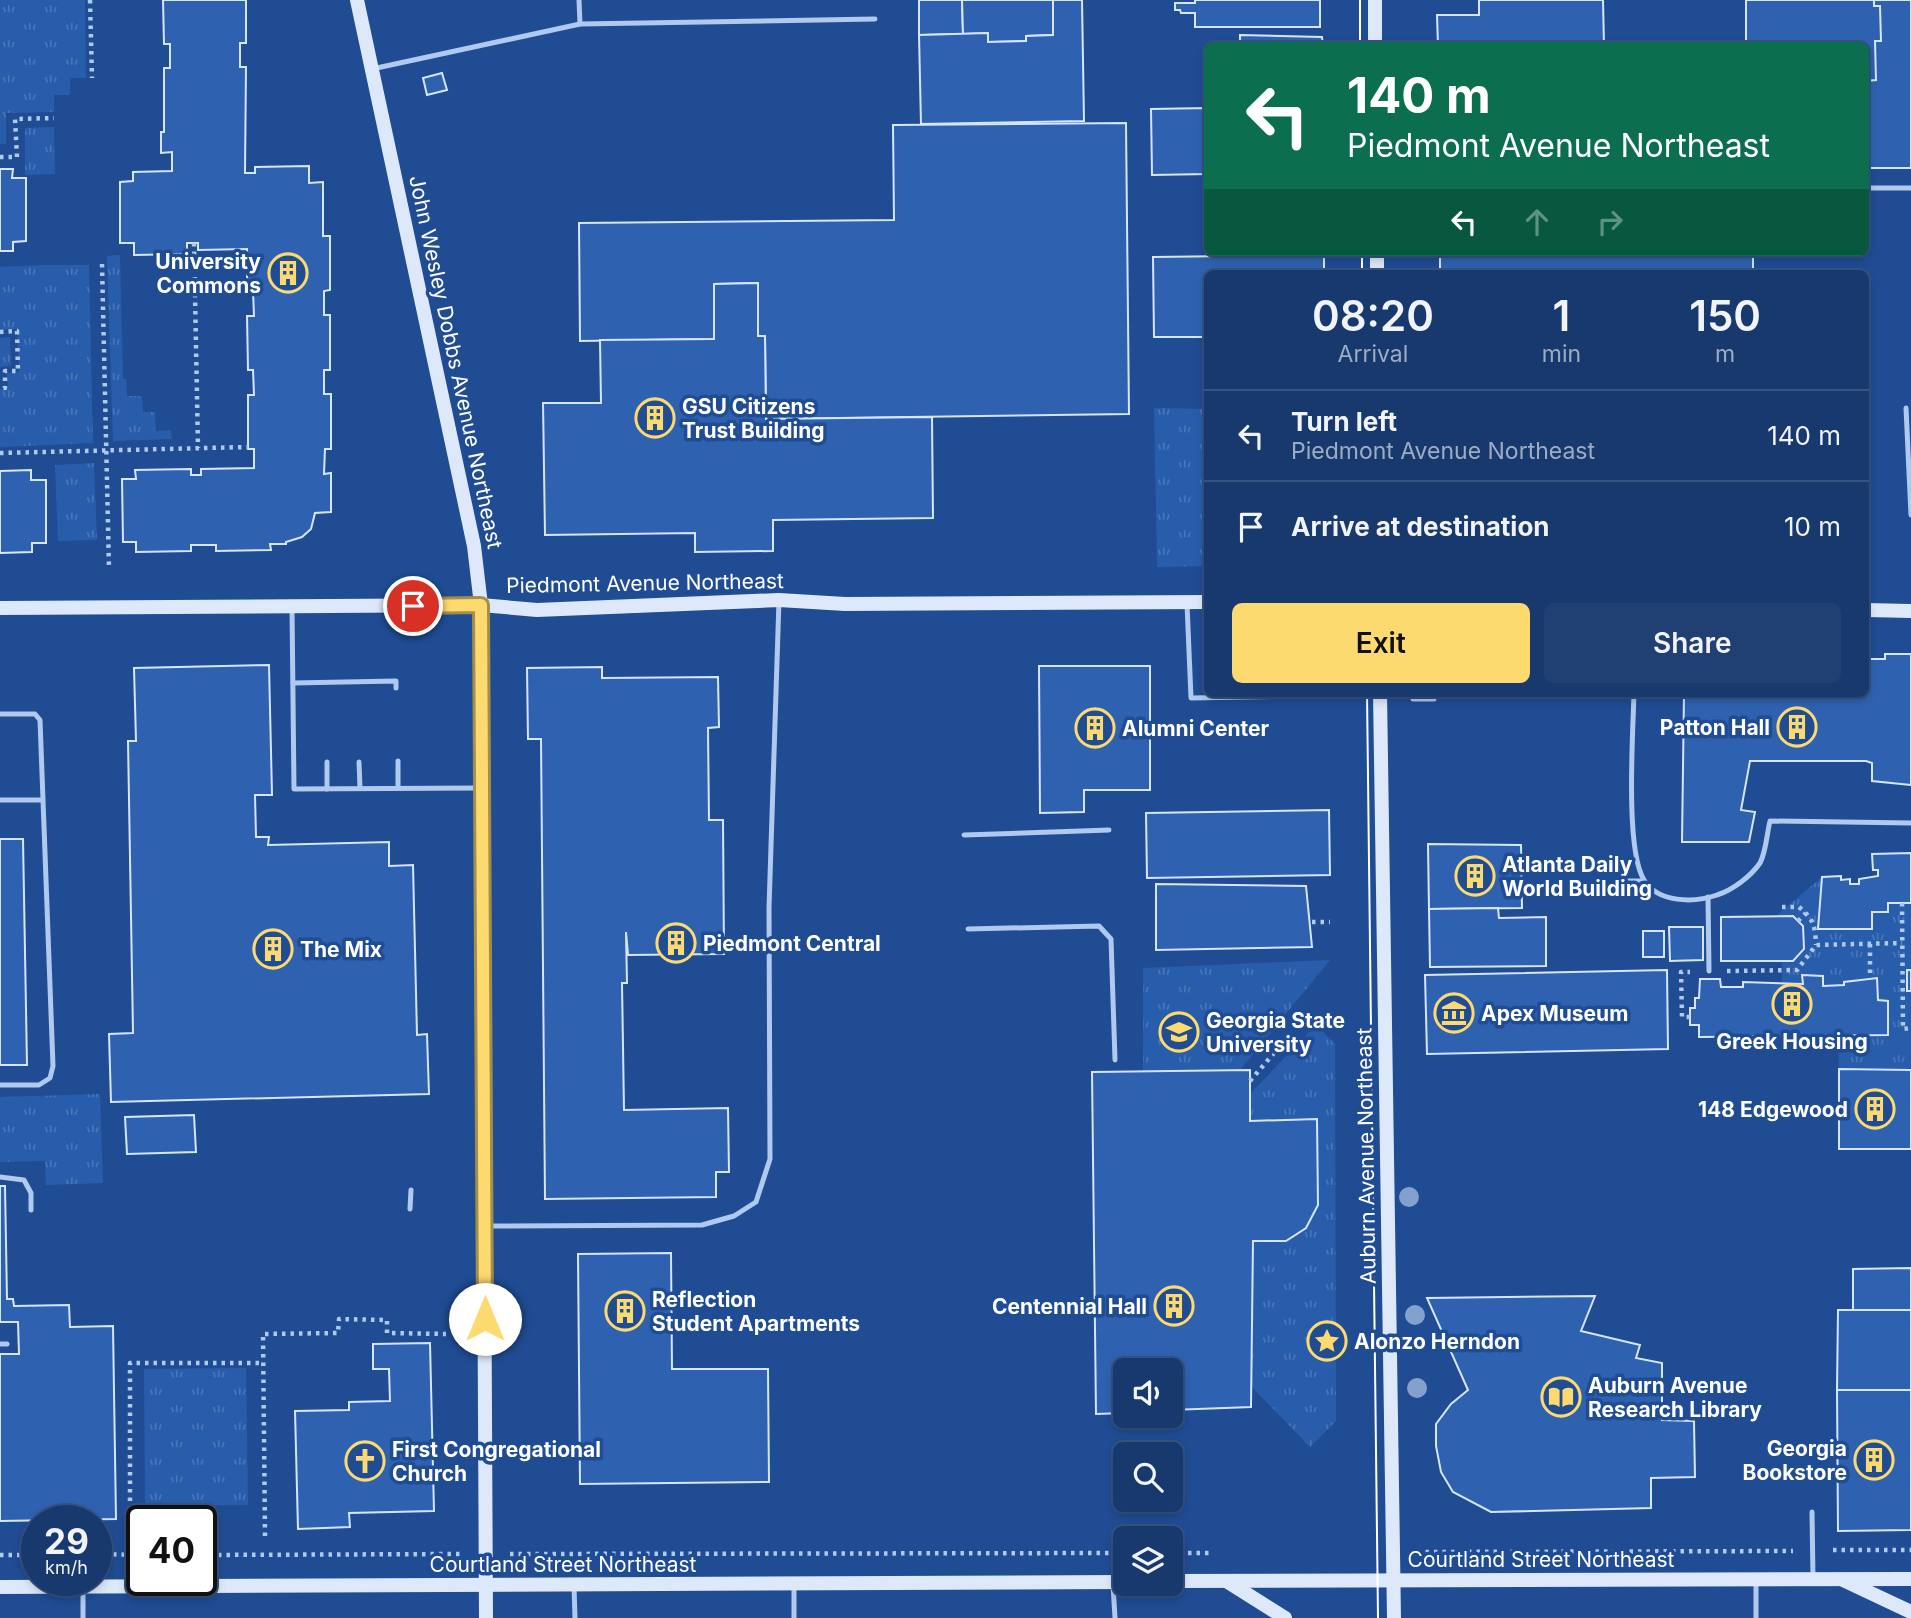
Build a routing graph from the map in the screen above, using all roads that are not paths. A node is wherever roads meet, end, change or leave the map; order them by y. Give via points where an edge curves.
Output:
1 (358, 0) edge
2 (579, 0) edge
3 (1375, 0) edge
4 (875, 19) dead end
5 (580, 24) junction
6 (1375, 42) edge
7 (372, 69) junction
8 (1869, 188) edge
9 (1911, 188) edge
10 (1906, 408) dead end
11 (1911, 515) edge
12 (779, 600) junction
13 (1187, 602) junction
14 (1204, 602) edge
15 (481, 605) junction
16 (292, 606) junction
17 (0, 608) edge
18 (1869, 610) edge
19 (1911, 611) edge
20 (357, 681) junction
21 (293, 683) junction
22 (396, 688) dead end
23 (357, 690) dead end
24 (1242, 697) edge
25 (1380, 697) edge
26 (1634, 697) edge
27 (1413, 699) dead end
28 (1434, 699) dead end
29 (0, 714) edge
30 (398, 761) dead end
31 (327, 762) dead end
32 (359, 762) dead end
33 (398, 788) junction
34 (483, 788) junction
35 (327, 789) junction
36 (360, 789) junction
37 (0, 800) edge
38 (41, 800) junction
39 (1911, 823) edge
40 (1109, 830) dead end
41 (964, 835) dead end
42 (1618, 881) dead end
43 (1644, 881) junction
44 (1708, 897) junction
45 (968, 929) dead end
46 (1709, 971) dead end
47 (1115, 1060) dead end
48 (0, 1085) edge
49 (0, 1177) edge
50 (411, 1191) dead end
51 (411, 1209) dead end
52 (31, 1210) dead end
53 (485, 1226) junction
54 (1812, 1512) dead end
55 (1813, 1578) junction
56 (1839, 1578) junction
57 (1756, 1579) junction
58 (1911, 1579) edge
59 (1183, 1581) edge
60 (1227, 1581) junction
61 (1393, 1581) junction
62 (1113, 1582) edge
63 (794, 1583) junction
64 (486, 1585) junction
65 (574, 1585) junction
66 (0, 1587) edge
67 (21, 1587) edge
68 (112, 1587) edge
69 (83, 1596) edge
70 (1117, 1596) edge
71 (1911, 1612) edge
72 (83, 1618) edge
73 (486, 1618) edge
74 (575, 1618) edge
75 (794, 1618) edge
76 (1115, 1618) edge
77 (1285, 1618) edge
78 (1394, 1618) edge
79 (1756, 1618) edge

1 - 7 main road, John Wesley Dobbs Avenue Northeast
2 - 5 lane
3 - 6 main road
4 - 5 lane
5 - 7 lane
7 - 15 main road, John Wesley Dobbs Avenue Northeast via 474,546
8 - 9 lane
10 - 11 lane
12 - 13 main road, Piedmont Avenue Northeast via 845,604
12 - 15 main road, Piedmont Avenue Northeast via 537,610
12 - 53 lane via 769,908 770,1159 756,1202 734,1216 702,1225
13 - 14 main road, Piedmont Avenue Northeast
13 - 24 lane via 1191,698
15 - 16 main road, Piedmont Avenue Northeast
15 - 34 main road, John Wesley Dobbs Avenue Northeast
16 - 17 main road, Piedmont Avenue Northeast
16 - 21 lane
18 - 19 main road
20 - 21 lane
20 - 22 lane via 396,681
20 - 23 lane
21 - 35 lane via 294,789
25 - 61 main road, Auburn Avenue Northeast
26 - 43 lane via 1633,844
27 - 28 lane
29 - 38 lane via 35,713 40,720
30 - 33 lane
31 - 35 lane
32 - 36 lane
33 - 34 lane
33 - 36 lane
34 - 53 main road, John Wesley Dobbs Avenue Northeast
35 - 36 lane
37 - 38 lane
38 - 48 lane via 52,1074 39,1085
39 - 44 lane via 1770,821 1761,862 1744,880
40 - 41 lane
42 - 43 lane
43 - 44 lane via 1663,898
44 - 46 lane
45 - 47 lane via 1100,926 1111,939
49 - 52 lane via 24,1180 31,1193
50 - 51 lane
53 - 64 main road, John Wesley Dobbs Avenue Northeast
54 - 55 lane
55 - 56 main road, Courtland Street Northeast
55 - 57 main road, Courtland Street Northeast
56 - 58 main road, Courtland Street Northeast
56 - 71 main road
57 - 61 main road, Courtland Street Northeast
57 - 79 lane
59 - 60 main road, Courtland Street Northeast
60 - 61 main road, Courtland Street Northeast
60 - 77 main road
61 - 78 main road, Auburn Avenue Northeast
62 - 63 main road, Courtland Street Northeast
63 - 65 main road, Courtland Street Northeast
63 - 75 lane
64 - 65 main road, Courtland Street Northeast
64 - 68 main road, Courtland Street Northeast
64 - 73 main road, John Wesley Dobbs Avenue Northeast
65 - 74 lane
66 - 67 main road, Courtland Street Northeast
69 - 72 lane
70 - 76 lane

